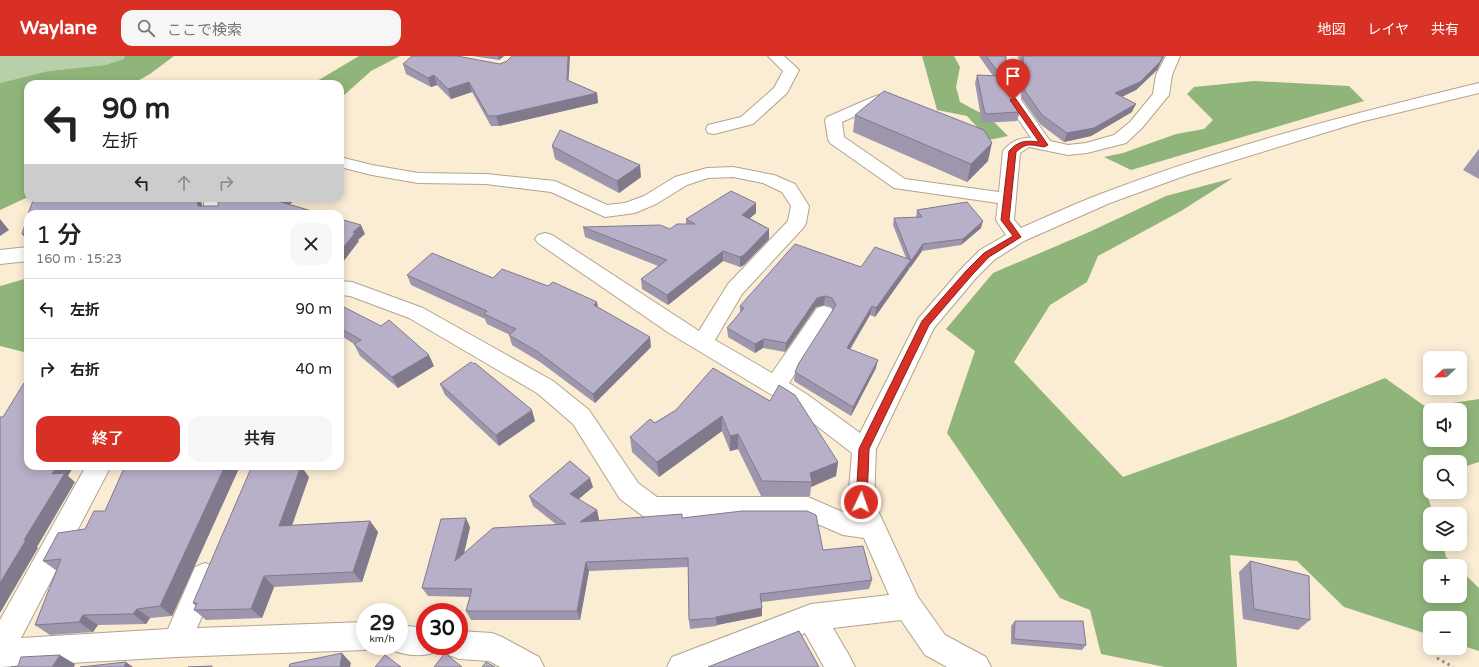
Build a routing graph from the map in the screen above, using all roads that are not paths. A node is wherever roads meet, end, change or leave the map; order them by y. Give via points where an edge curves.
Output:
1 (775, 56) edge
2 (1010, 56) edge
3 (1173, 56) edge
4 (1479, 88) edge
5 (879, 100) edge
6 (714, 129) dead end
7 (1044, 145) junction
8 (344, 163) edge
9 (1007, 199) junction
10 (1017, 237) junction
11 (545, 239) dead end
12 (24, 254) edge
13 (0, 257) edge
14 (344, 288) edge
15 (824, 313) dead end
16 (702, 343) junction
17 (775, 386) junction
18 (864, 449) junction
19 (97, 470) edge
20 (873, 527) junction
21 (214, 556) edge
22 (908, 606) junction
23 (811, 617) junction
24 (356, 636) edge
25 (176, 643) junction
26 (468, 645) edge
27 (0, 648) edge
28 (0, 653) edge
29 (529, 667) edge
30 (682, 667) edge
31 (840, 667) edge
32 (976, 667) edge

1 - 6 street via 791,70 781,90 747,122
2 - 7 street via 1013,100
3 - 7 street via 1164,75 1161,95 1136,125 1120,139 1068,150
4 - 10 street via 1355,118 1181,171 1104,199
5 - 9 street via 833,120 836,140 900,184
7 - 9 street via 1027,142 1012,151
8 - 16 street via 418,178 486,179 555,187 605,211 628,210 681,181 707,173 733,172 768,179 789,188 800,206 797,224 735,289
9 - 10 street via 1005,220
10 - 18 street via 986,255 925,324
11 - 16 street
12 - 13 street
14 - 20 street via 352,288 416,313 545,387 580,417 629,491 652,508 808,508 843,524
15 - 17 street
16 - 17 street
17 - 18 street
18 - 20 street via 861,502
19 - 27 street
20 - 22 street
21 - 25 street
22 - 23 street
22 - 32 street via 934,646
23 - 30 street
23 - 31 street
24 - 25 street
25 - 28 street
26 - 29 street via 492,647

